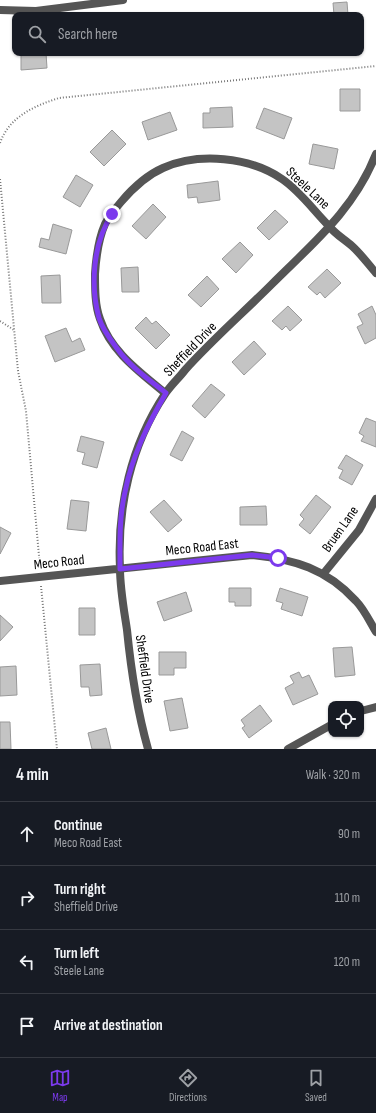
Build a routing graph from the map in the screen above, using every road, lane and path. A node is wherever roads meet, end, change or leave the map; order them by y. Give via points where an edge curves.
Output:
1 (124, 0) edge
2 (0, 10) edge
3 (376, 66) edge
4 (0, 143) edge
5 (376, 154) edge
6 (0, 179) edge
7 (330, 228) junction
8 (376, 273) edge
9 (0, 320) edge
10 (14, 330) junction
11 (166, 393) junction
12 (376, 499) edge
13 (120, 569) junction
14 (324, 573) junction
15 (40, 577) junction
16 (0, 581) edge
17 (376, 632) edge
18 (376, 707) edge
19 (364, 710) edge
20 (328, 727) edge
21 (57, 749) edge
22 (148, 749) edge
23 (288, 749) edge

1 - 2 street via 36,11
3 - 4 path via 59,98 32,107 19,116 5,132
5 - 7 street, Sheffield Drive via 361,185
6 - 10 path
7 - 8 street via 353,246
7 - 11 street, Sheffield Drive via 199,355
7 - 11 street, Steele Lane via 283,179 253,165 195,159 163,168 134,188 105,223 100,237 95,289 100,319 116,348 129,363
9 - 10 path
10 - 15 path via 18,371 26,411
11 - 13 street, Sheffield Drive via 151,418 132,464 124,493 120,525
12 - 14 street, Bruen Lane via 359,530
13 - 14 street, Meco Road East via 252,555 278,558
13 - 15 street, Meco Road
13 - 22 street, Sheffield Drive via 132,678
14 - 17 street, Meco Road East via 357,601
15 - 16 street, Meco Road
15 - 21 path
18 - 19 street
20 - 23 street

